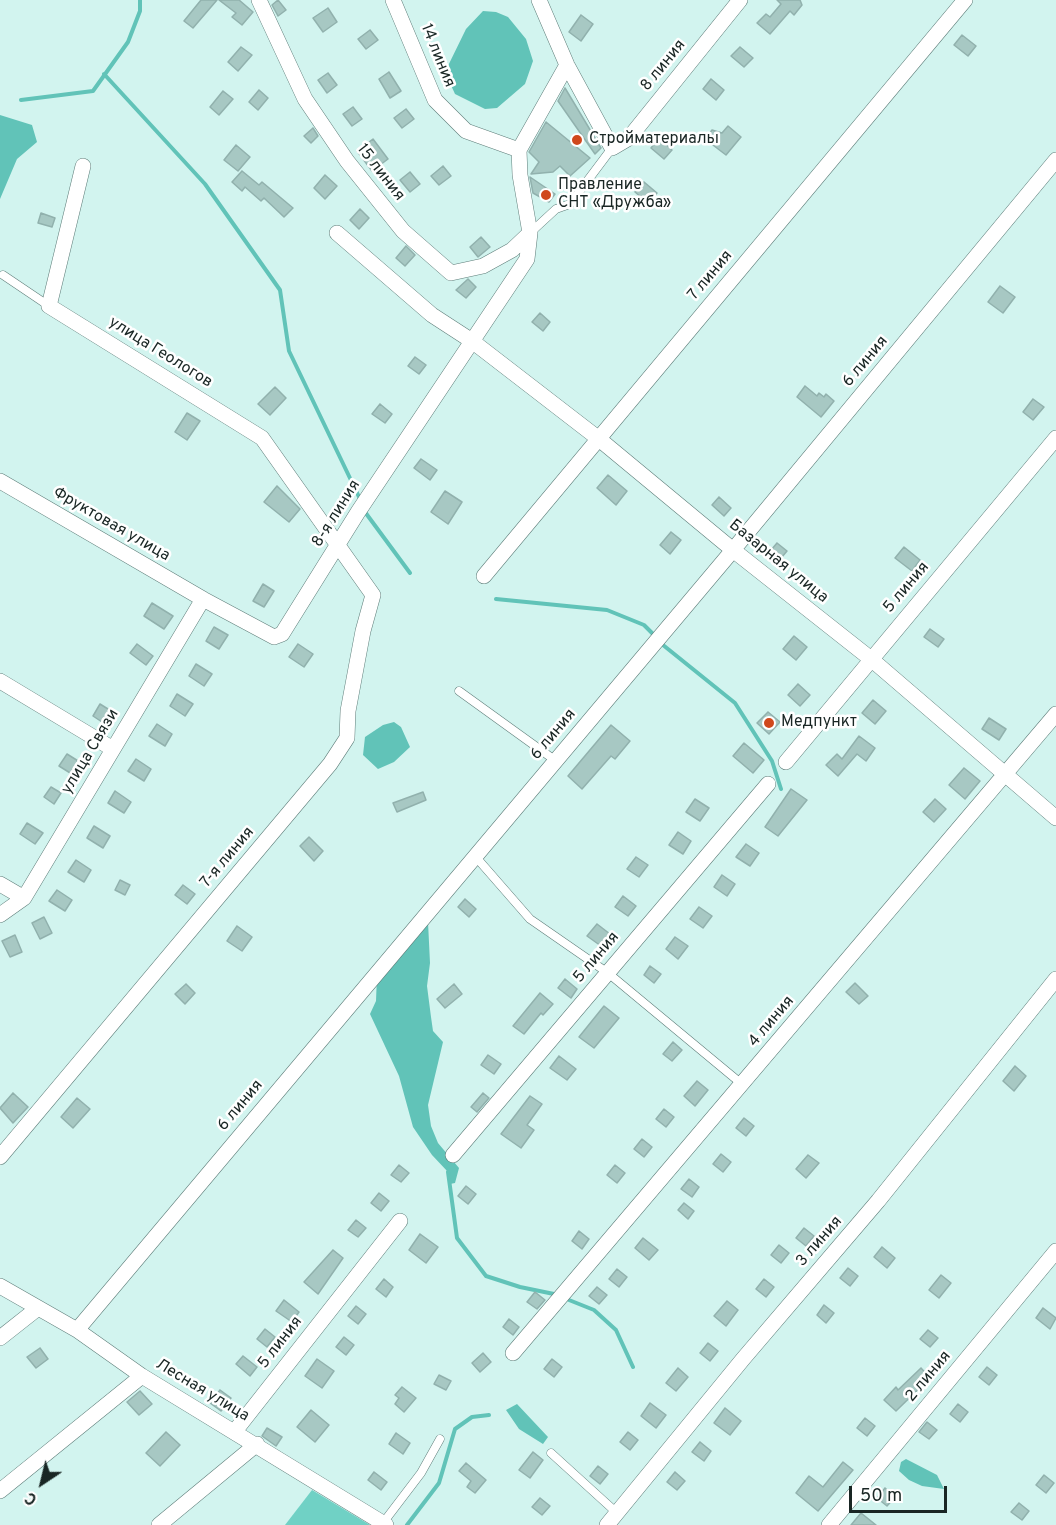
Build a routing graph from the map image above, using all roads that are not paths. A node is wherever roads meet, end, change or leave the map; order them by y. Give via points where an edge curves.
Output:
1 (259, 0) edge
2 (393, 0) edge
3 (539, 0) edge
4 (740, 0) edge
5 (965, 0) edge
6 (567, 65) junction
7 (612, 148) junction
8 (519, 150) junction
9 (1056, 160) edge
10 (82, 166) dead end
11 (337, 233) dead end
12 (530, 233) junction
13 (3, 275) dead end
14 (48, 306) junction
15 (472, 341) junction
16 (599, 438) junction
17 (1056, 438) edge
18 (0, 480) edge
19 (339, 544) junction
20 (733, 550) junction
21 (484, 576) dead end
22 (203, 599) junction
23 (871, 659) junction
24 (0, 681) edge
25 (459, 691) dead end
26 (1056, 714) edge
27 (113, 749) junction
28 (556, 761) junction
29 (786, 762) dead end
30 (1006, 774) junction
31 (768, 784) dead end
32 (1056, 818) edge
33 (475, 856) junction
34 (0, 884) edge
35 (24, 898) junction
36 (0, 915) edge
37 (608, 972) junction
38 (1056, 979) edge
39 (743, 1085) junction
40 (453, 1155) dead end
41 (0, 1157) edge
42 (400, 1221) dead end
43 (1056, 1251) edge
44 (0, 1286) edge
45 (38, 1308) junction
46 (77, 1330) junction
47 (0, 1338) edge
48 (513, 1353) dead end
49 (142, 1376) junction
50 (235, 1431) junction
51 (440, 1439) dead end
52 (257, 1444) junction
53 (551, 1453) dead end
54 (0, 1491) edge
55 (612, 1519) edge
56 (385, 1524) edge
57 (159, 1525) edge
58 (829, 1525) edge

1 - 12 street, 15 линия via 305,99 347,161 403,231 451,273 483,266 512,250
2 - 8 street, 14 линия via 435,100 466,131
3 - 6 street
4 - 7 street, 8 линия via 629,138
5 - 16 street, 7 линия
6 - 7 street
6 - 8 street
7 - 12 lane via 570,204 555,209
8 - 12 street, 8-я линия
9 - 20 street, 6 линия
10 - 14 street
11 - 15 street, Базарная улица via 432,315
12 - 15 street, 8-я линия via 527,259
13 - 14 lane
14 - 19 street, улица Геологов via 262,438
15 - 16 street, Базарная улица
15 - 19 street, 8-я линия
16 - 20 street, Базарная улица
16 - 21 street, 7 линия
17 - 23 street, 5 линия
18 - 22 street, Фруктовая улица
19 - 22 street, 8-я линия via 282,634 274,637
19 - 41 street, 7-я линия via 373,595 348,711 347,738 330,764
20 - 23 street, Базарная улица
20 - 28 street, 6 линия
22 - 27 street, улица Связи
23 - 29 street, 5 линия
23 - 30 street, Базарная улица
24 - 27 street
25 - 28 lane
26 - 30 street, 4 линия
27 - 35 street, улица Связи
28 - 33 street, 6 линия
30 - 32 street, Базарная улица
30 - 39 street, 4 линия
31 - 37 street, 5 линия
33 - 37 lane via 530,919
33 - 46 street, 6 линия
34 - 35 street
35 - 36 street, улица Связи
37 - 39 lane
37 - 40 street, 5 линия
38 - 55 street, 3 линия via 878,1201
39 - 48 street, 4 линия
42 - 50 street, 5 линия
43 - 58 street, 2 линия
44 - 45 street, Лесная улица
45 - 46 street, Лесная улица
45 - 47 street
46 - 49 street, Лесная улица
49 - 50 street, Лесная улица
49 - 54 street
50 - 52 street, Лесная улица
51 - 56 lane
52 - 56 street, Лесная улица
52 - 57 street
53 - 55 lane

